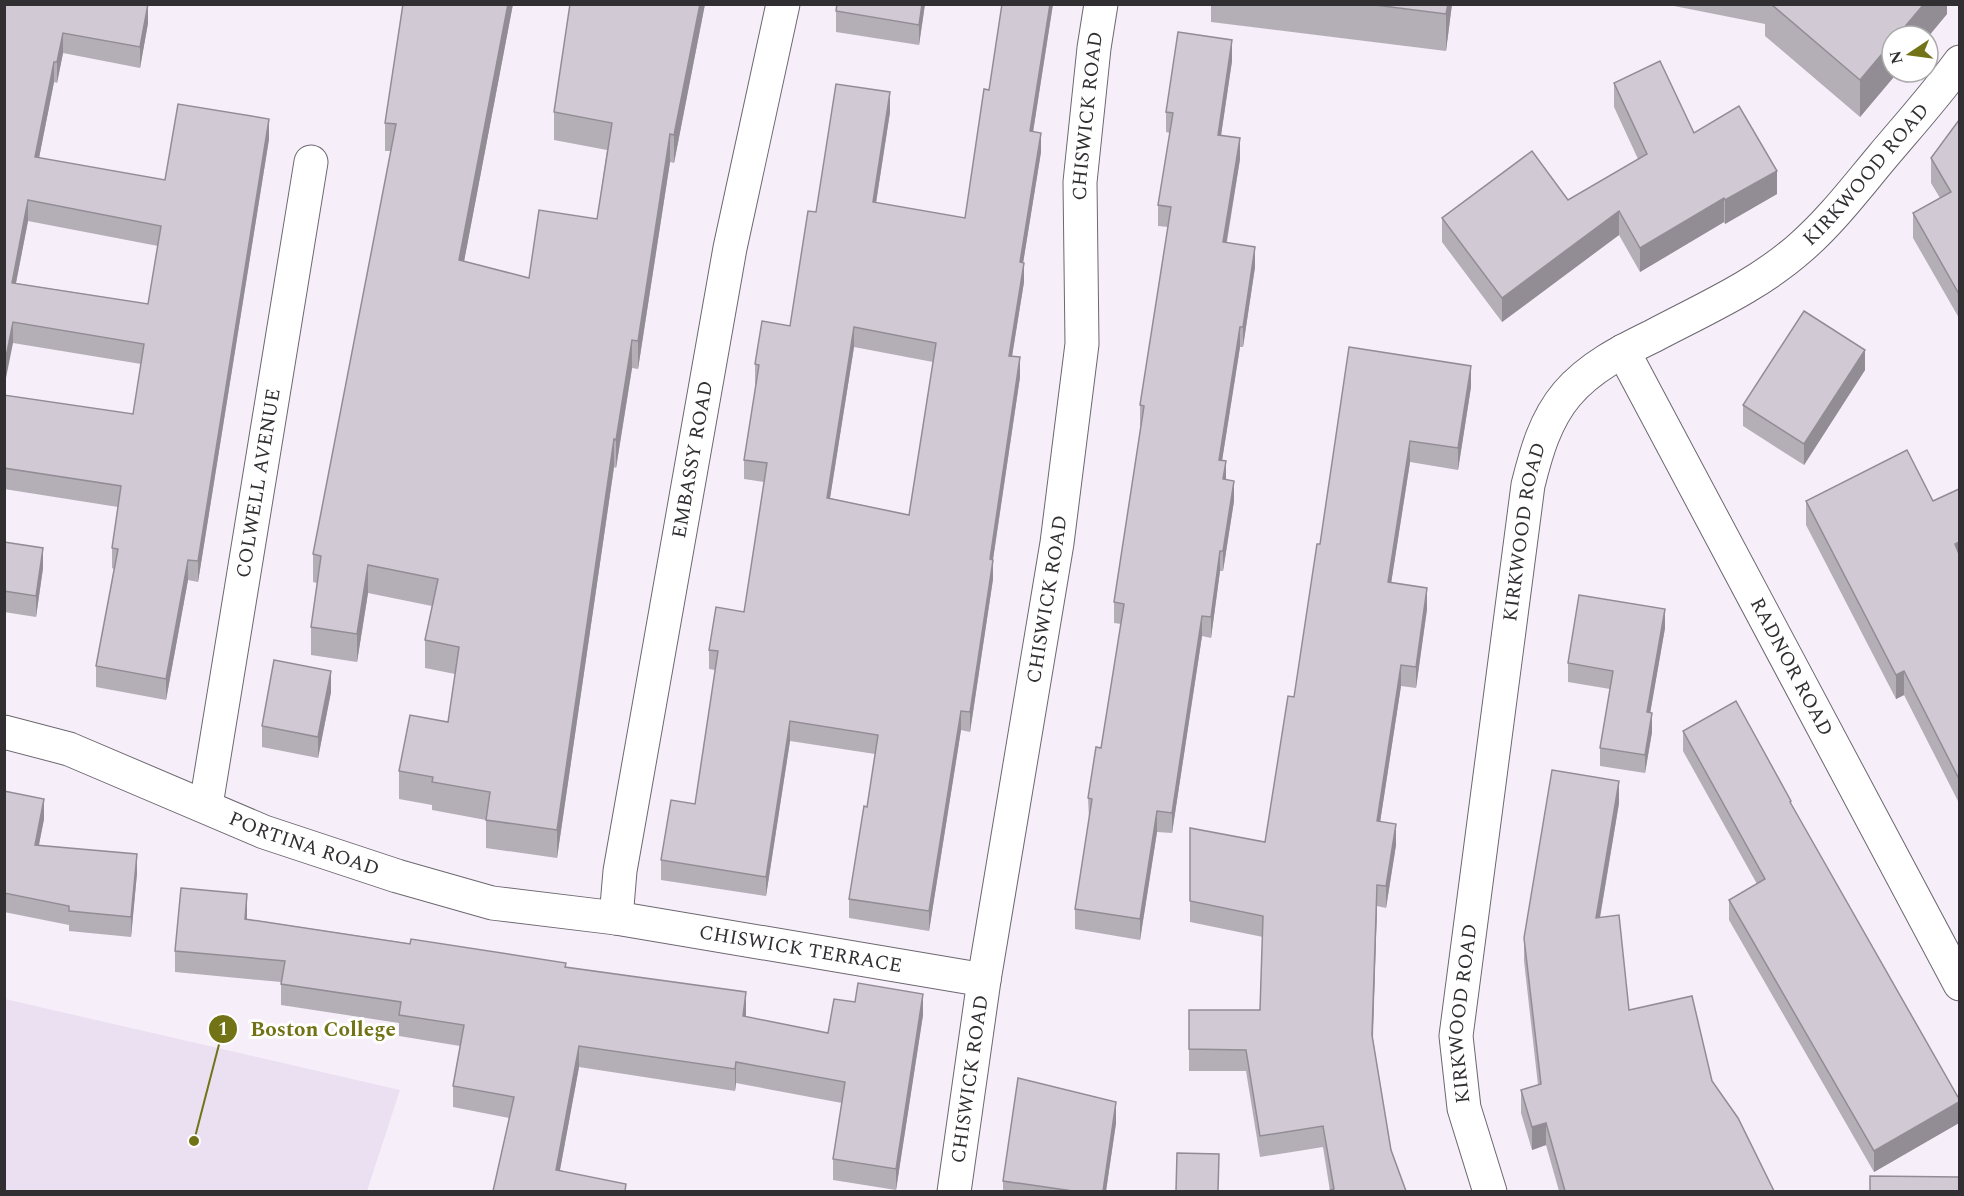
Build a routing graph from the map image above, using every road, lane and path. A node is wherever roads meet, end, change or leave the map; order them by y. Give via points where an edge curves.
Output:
1 (783, 4) edge
2 (1101, 4) edge
3 (1959, 62) edge
4 (311, 162) dead end
5 (1623, 351) junction
6 (4, 732) edge
7 (206, 806) junction
8 (616, 918) junction
9 (984, 980) junction
10 (1959, 984) edge
11 (954, 1191) edge
12 (1490, 1191) edge

1 - 8 street, EMBASSY ROAD via 730,248 620,871
2 - 9 street, CHISWICK ROAD via 1080,182 1082,344 1057,543
3 - 5 street, KIRKWOOD ROAD via 1830,218 1800,248 1726,299
4 - 7 street, COLWELL AVENUE
5 - 10 street, RADNOR ROAD
5 - 12 street, KIRKWOOD ROAD via 1589,373 1566,395 1548,423 1528,484 1456,1036 1464,1108
6 - 7 street, PORTINA ROAD via 69,749
7 - 8 street, PORTINA ROAD via 264,832 492,903
8 - 9 street, CHISWICK TERRACE
9 - 11 street, CHISWICK ROAD

